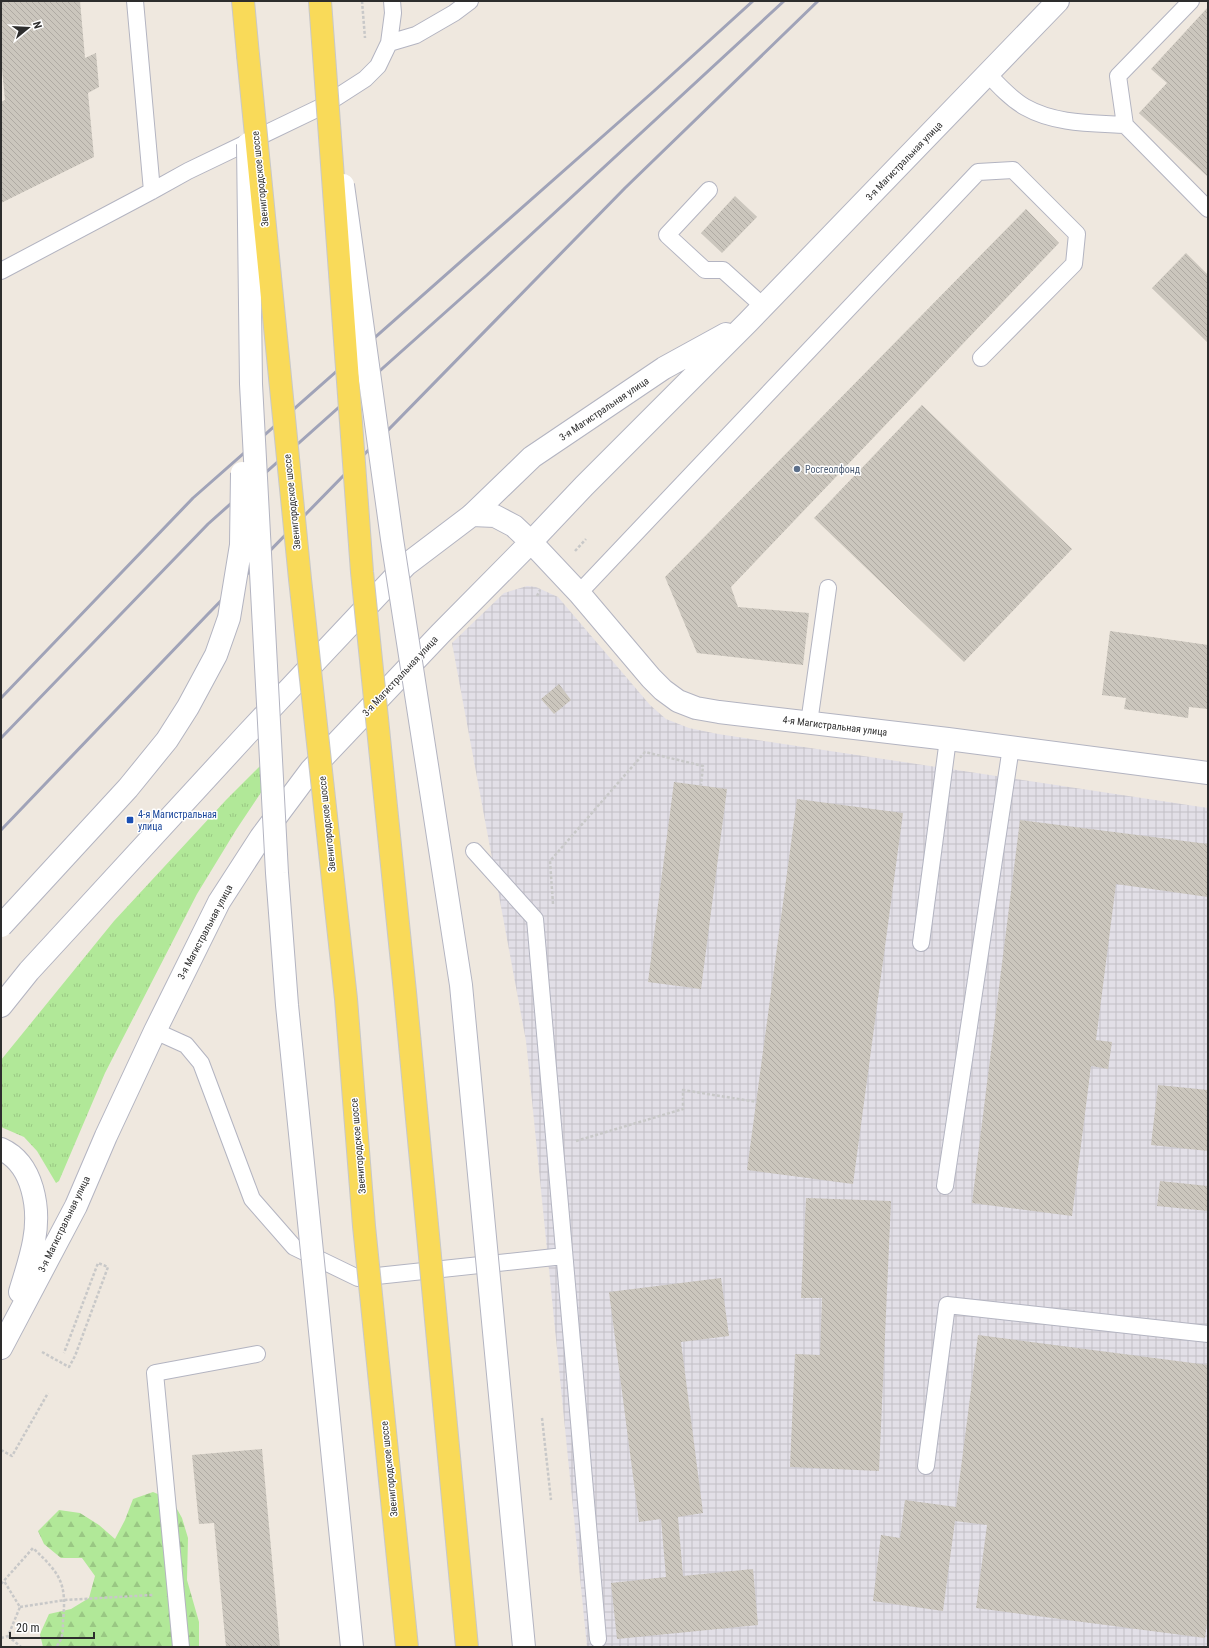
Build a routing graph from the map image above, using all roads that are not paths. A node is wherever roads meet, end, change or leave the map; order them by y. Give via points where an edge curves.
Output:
1 (135, 1) edge
2 (243, 1) edge
3 (320, 1) edge
4 (392, 1) edge
5 (470, 1) edge
6 (1058, 1) edge
7 (1191, 1) edge
8 (389, 43) junction
9 (324, 47) junction
10 (248, 55) junction
11 (988, 74) junction
12 (1125, 125) junction
13 (709, 190) dead end
14 (152, 191) junction
15 (1208, 209) edge
16 (1, 271) edge
17 (763, 306) junction
18 (748, 322) junction
19 (981, 358) dead end
20 (251, 384) junction
21 (472, 515) junction
22 (531, 542) junction
23 (828, 588) dead end
24 (579, 593) junction
25 (809, 723) junction
26 (948, 739) junction
27 (1011, 747) junction
28 (1208, 773) edge
29 (474, 851) dead end
30 (1, 926) edge
31 (920, 943) dead end
32 (1, 1006) edge
33 (155, 1031) junction
34 (1, 1149) edge
35 (945, 1186) dead end
36 (564, 1256) junction
37 (1208, 1334) edge
38 (5, 1340) edge
39 (257, 1354) dead end
40 (926, 1466) dead end
41 (598, 1639) dead end
42 (181, 1647) edge
43 (352, 1647) edge
44 (407, 1647) edge
45 (468, 1647) edge
46 (524, 1647) edge

1 - 14 lane
2 - 10 main road, Звенигородское шоссе
3 - 9 main road, bridge
4 - 8 lane
5 - 8 lane via 416,35
6 - 11 main road, 3-я Магистральная улица
7 - 12 lane via 1118,76
8 - 14 lane via 378,66 365,80 323,106 188,170
9 - 45 main road, bridge via 362,572
9 - 46 main road, bridge via 378,440 461,985
10 - 20 main road, bridge
10 - 44 main road, Звенигородское шоссе, bridge via 301,587 346,999 364,1226
11 - 12 lane via 1025,107 1058,120
11 - 17 main road, 3-я Магистральная улица
12 - 15 lane
13 - 17 lane via 667,235 705,270 723,270
14 - 16 lane
17 - 18 main road, 3-я Магистральная улица
18 - 21 main road, 3-я Магистральная улица via 664,368 532,457
18 - 22 main road, 3-я Магистральная улица
19 - 24 lane via 1074,264 1077,234 1013,170 978,172
20 - 30 main road, bridge via 242,460 241,545 229,618 216,655 188,707 128,788
20 - 43 main road, bridge via 277,873 287,1005
21 - 22 main road via 495,516 514,526
21 - 32 main road, 3-я Магистральная улица via 406,565 29,970
22 - 24 main road, 4-я Магистральная улица
22 - 33 main road, 3-я Магистральная улица via 440,634 307,776 261,837 219,902
23 - 25 lane
24 - 25 main road, 4-я Магистральная улица via 651,678 678,701 696,708 719,712
25 - 26 main road, 4-я Магистральная улица
26 - 27 main road, 4-я Магистральная улица
26 - 31 lane
27 - 28 main road, 4-я Магистральная улица
27 - 35 lane
29 - 36 lane via 535,919
33 - 36 lane via 186,1045 201,1063 252,1199 294,1247 358,1278
33 - 38 main road, 3-я Магистральная улица via 76,1206
34 - 38 main road via 17,1160 27,1174 34,1192 36,1214 34,1240
36 - 41 lane
37 - 40 lane via 948,1305
39 - 42 lane via 155,1373

